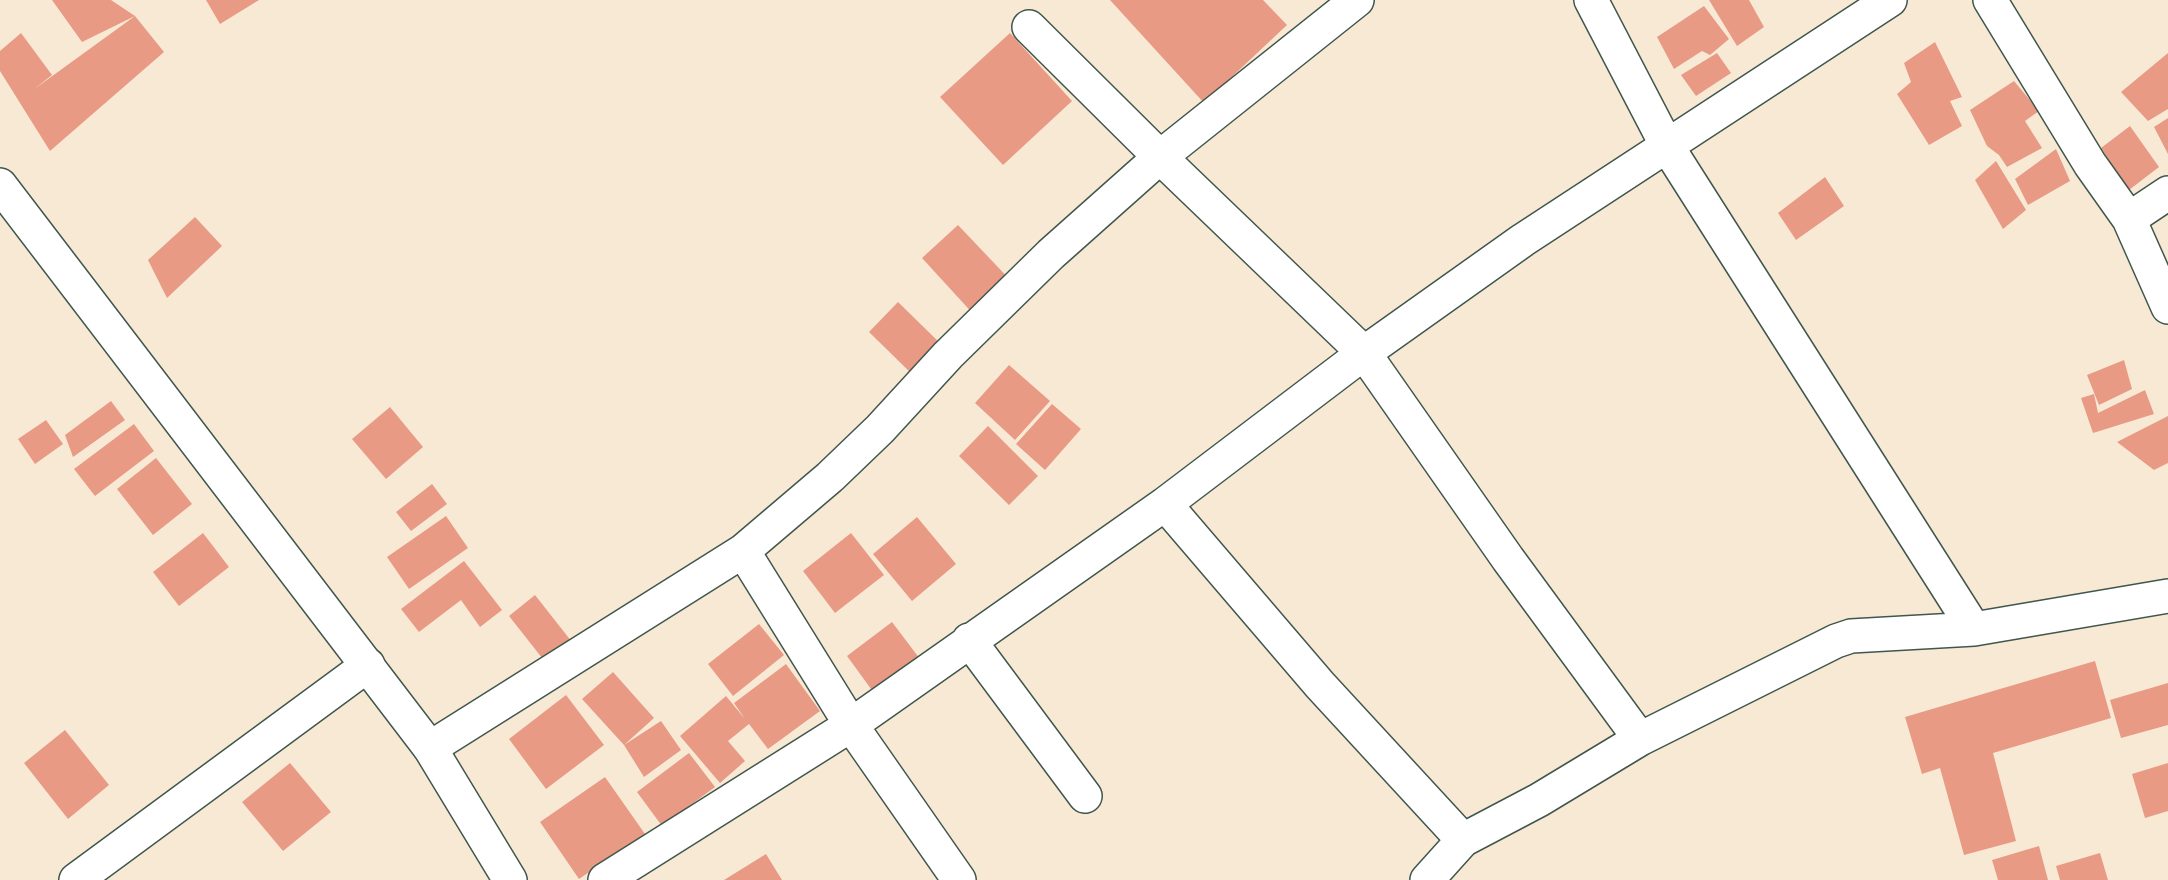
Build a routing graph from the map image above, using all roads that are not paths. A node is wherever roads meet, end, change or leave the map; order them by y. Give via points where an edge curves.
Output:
1 (1357, 0) edge
2 (1591, 0) edge
3 (1890, 0) edge
4 (1990, 0) edge
5 (1029, 27) dead end
6 (1667, 146) junction
7 (1160, 157) junction
8 (0, 185) edge
9 (2168, 193) edge
10 (2129, 219) junction
11 (2168, 307) edge
12 (1364, 353) junction
13 (1165, 504) junction
14 (743, 551) junction
15 (2168, 596) edge
16 (1974, 629) junction
17 (969, 640) junction
18 (368, 665) junction
19 (851, 725) junction
20 (1640, 739) junction
21 (430, 748) junction
22 (1085, 796) dead end
23 (1463, 840) junction
24 (76, 880) edge
25 (510, 880) edge
26 (605, 880) edge
27 (959, 880) edge
28 (1427, 880) edge

1 - 7 street
2 - 6 street
3 - 6 street
4 - 10 street via 2090,164
5 - 7 street
6 - 12 street via 1523,240
6 - 16 street
7 - 12 street
7 - 14 street via 1051,254 830,477
8 - 18 street
9 - 10 street
10 - 11 street
12 - 13 street
12 - 20 street
13 - 17 street
13 - 23 street via 1320,685
14 - 19 street
14 - 21 street
15 - 16 street
16 - 20 street via 1851,636
17 - 19 street
17 - 22 street
18 - 21 street
18 - 24 street
19 - 26 street
19 - 27 street
20 - 23 street
21 - 25 street
23 - 28 street

